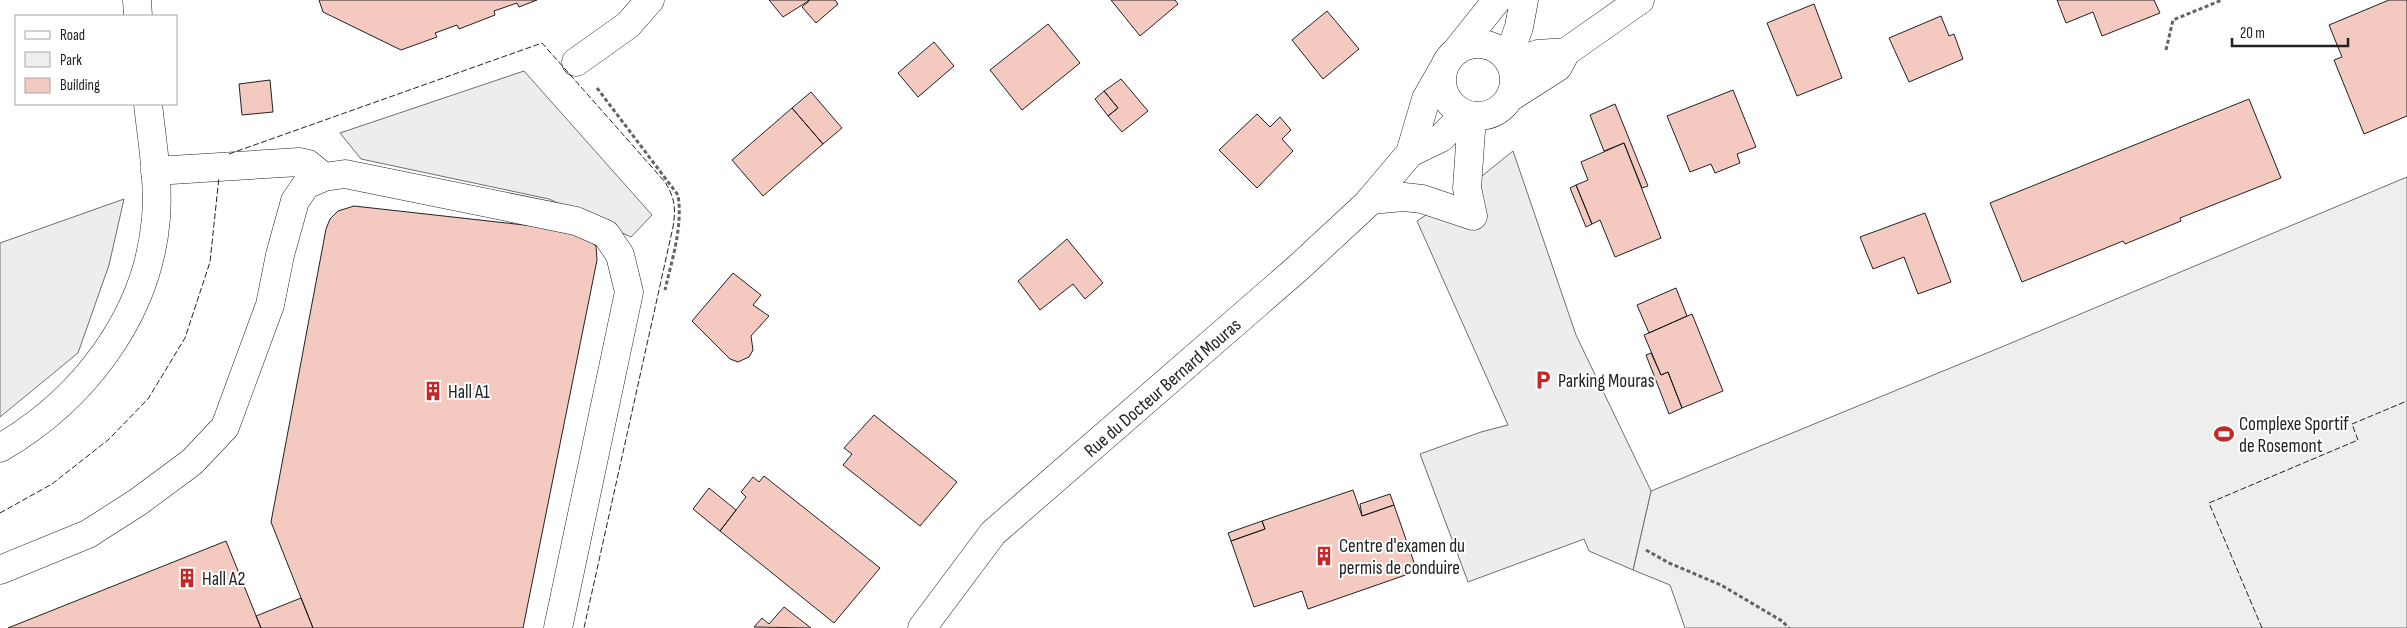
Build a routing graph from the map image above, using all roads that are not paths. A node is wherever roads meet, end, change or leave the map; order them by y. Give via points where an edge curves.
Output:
1 (137, 0) edge
2 (650, 0) edge
3 (1497, 0) edge
4 (1524, 0) edge
5 (1640, 0) edge
6 (138, 15) edge
7 (1566, 52) junction
8 (1450, 60) junction
9 (1509, 61) junction
10 (576, 62) dead end
11 (1511, 97) junction
12 (148, 105) edge
13 (1468, 115) junction
14 (1410, 153) junction
15 (155, 171) junction
16 (324, 177) junction
17 (1370, 200) junction
18 (0, 448) edge
19 (0, 570) edge
20 (558, 628) edge
21 (922, 628) edge

1 - 6 street
2 - 10 street via 628,25
3 - 8 street, Rue du Docteur Bernard Mouras
4 - 9 street
5 - 7 street
7 - 9 street
7 - 11 street via 1558,67
8 - 9 street via 1469,45 1482,43 1494,47
8 - 13 street via 1441,82 1444,94 1451,105
8 - 14 street, Rue du Docteur Bernard Mouras via 1426,99
9 - 11 street via 1514,86
11 - 13 street via 1495,113 1483,117
12 - 15 street
13 - 14 street, Rue du Docteur Bernard Mouras via 1441,138
13 - 17 street via 1467,188 1472,216 1413,198
14 - 17 street, Rue du Docteur Bernard Mouras
15 - 16 street via 298,162 308,164
15 - 18 street via 156,218 149,265 134,305 114,340 81,384 52,413
16 - 19 street via 306,185 295,201 270,305 225,427 192,462 88,534
16 - 20 street via 345,174 576,221 606,234 620,255 629,292
17 - 21 street, Rue du Docteur Bernard Mouras via 1298,268 993,533

